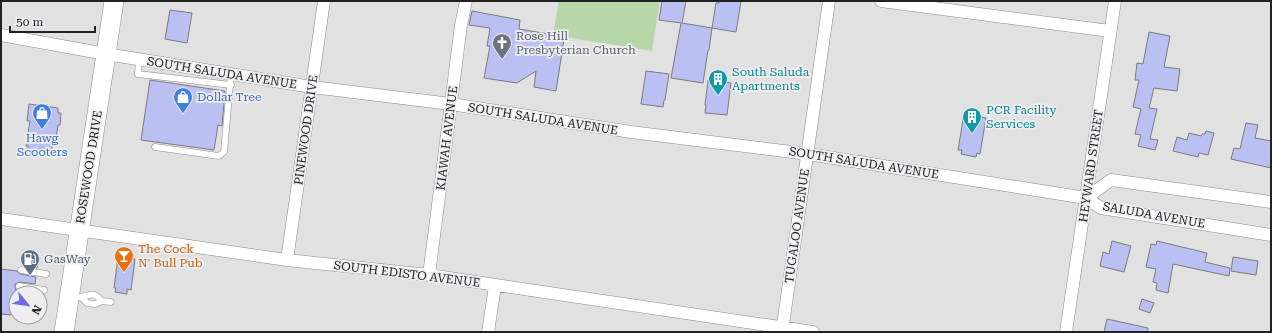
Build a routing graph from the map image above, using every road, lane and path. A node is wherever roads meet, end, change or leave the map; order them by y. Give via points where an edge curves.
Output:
1 (114, 1) edge
2 (324, 1) edge
3 (466, 1) edge
4 (830, 1) edge
5 (881, 1) edge
6 (1115, 1) edge
7 (902, 3) edge
8 (1110, 31) junction
9 (1, 35) edge
10 (106, 54) junction
11 (139, 59) junction
12 (167, 64) junction
13 (200, 69) junction
14 (164, 78) junction
15 (231, 79) junction
16 (199, 82) junction
17 (312, 87) junction
18 (451, 104) junction
19 (155, 147) dead end
20 (808, 154) junction
21 (1086, 198) junction
22 (1271, 202) edge
23 (1, 219) edge
24 (79, 231) junction
25 (1271, 235) edge
26 (287, 260) junction
27 (22, 270) dead end
28 (46, 274) dead end
29 (429, 275) junction
30 (495, 286) junction
31 (75, 297) junction
32 (112, 302) dead end
33 (783, 330) edge
34 (64, 332) edge
35 (488, 332) edge
36 (813, 332) edge
37 (1066, 332) edge

1 - 10 main road, ROSEWOOD DRIVE
2 - 17 street, PINEWOOD DRIVE
3 - 18 street, KIAWAH AVENUE
4 - 20 street, TUGALOO AVENUE
5 - 7 street
6 - 8 street, HEYWARD STREET
7 - 8 street
8 - 21 street, HEYWARD STREET
9 - 10 street, SOUTH SALUDA AVENUE
10 - 11 street, SOUTH SALUDA AVENUE
10 - 24 main road, ROSEWOOD DRIVE
11 - 12 street, SOUTH SALUDA AVENUE
11 - 14 lane via 138,74
12 - 13 street, SOUTH SALUDA AVENUE
12 - 14 lane
13 - 15 street, SOUTH SALUDA AVENUE
13 - 16 lane
14 - 16 lane
15 - 16 lane
15 - 17 street, SOUTH SALUDA AVENUE
15 - 19 lane via 224,152 219,156
17 - 18 street, SOUTH SALUDA AVENUE
17 - 26 street, PINEWOOD DRIVE
18 - 20 street, SOUTH SALUDA AVENUE via 631,132
18 - 29 street, KIAWAH AVENUE
20 - 21 street, SOUTH SALUDA AVENUE
20 - 33 street, TUGALOO AVENUE
21 - 22 street, SALUDA AVENUE via 1111,180
21 - 25 street, SALUDA AVENUE via 1101,208
21 - 37 street, HEYWARD STREET
23 - 24 street, SOUTH EDISTO AVENUE
24 - 26 street, SOUTH EDISTO AVENUE
24 - 31 main road, ROSEWOOD DRIVE
26 - 29 street, SOUTH EDISTO AVENUE
27 - 28 lane
29 - 30 street, SOUTH EDISTO AVENUE
30 - 33 street, SOUTH EDISTO AVENUE
30 - 35 street
31 - 32 lane via 87,303
31 - 34 main road, ROSEWOOD DRIVE
33 - 36 street, SOUTH EDISTO AVENUE

